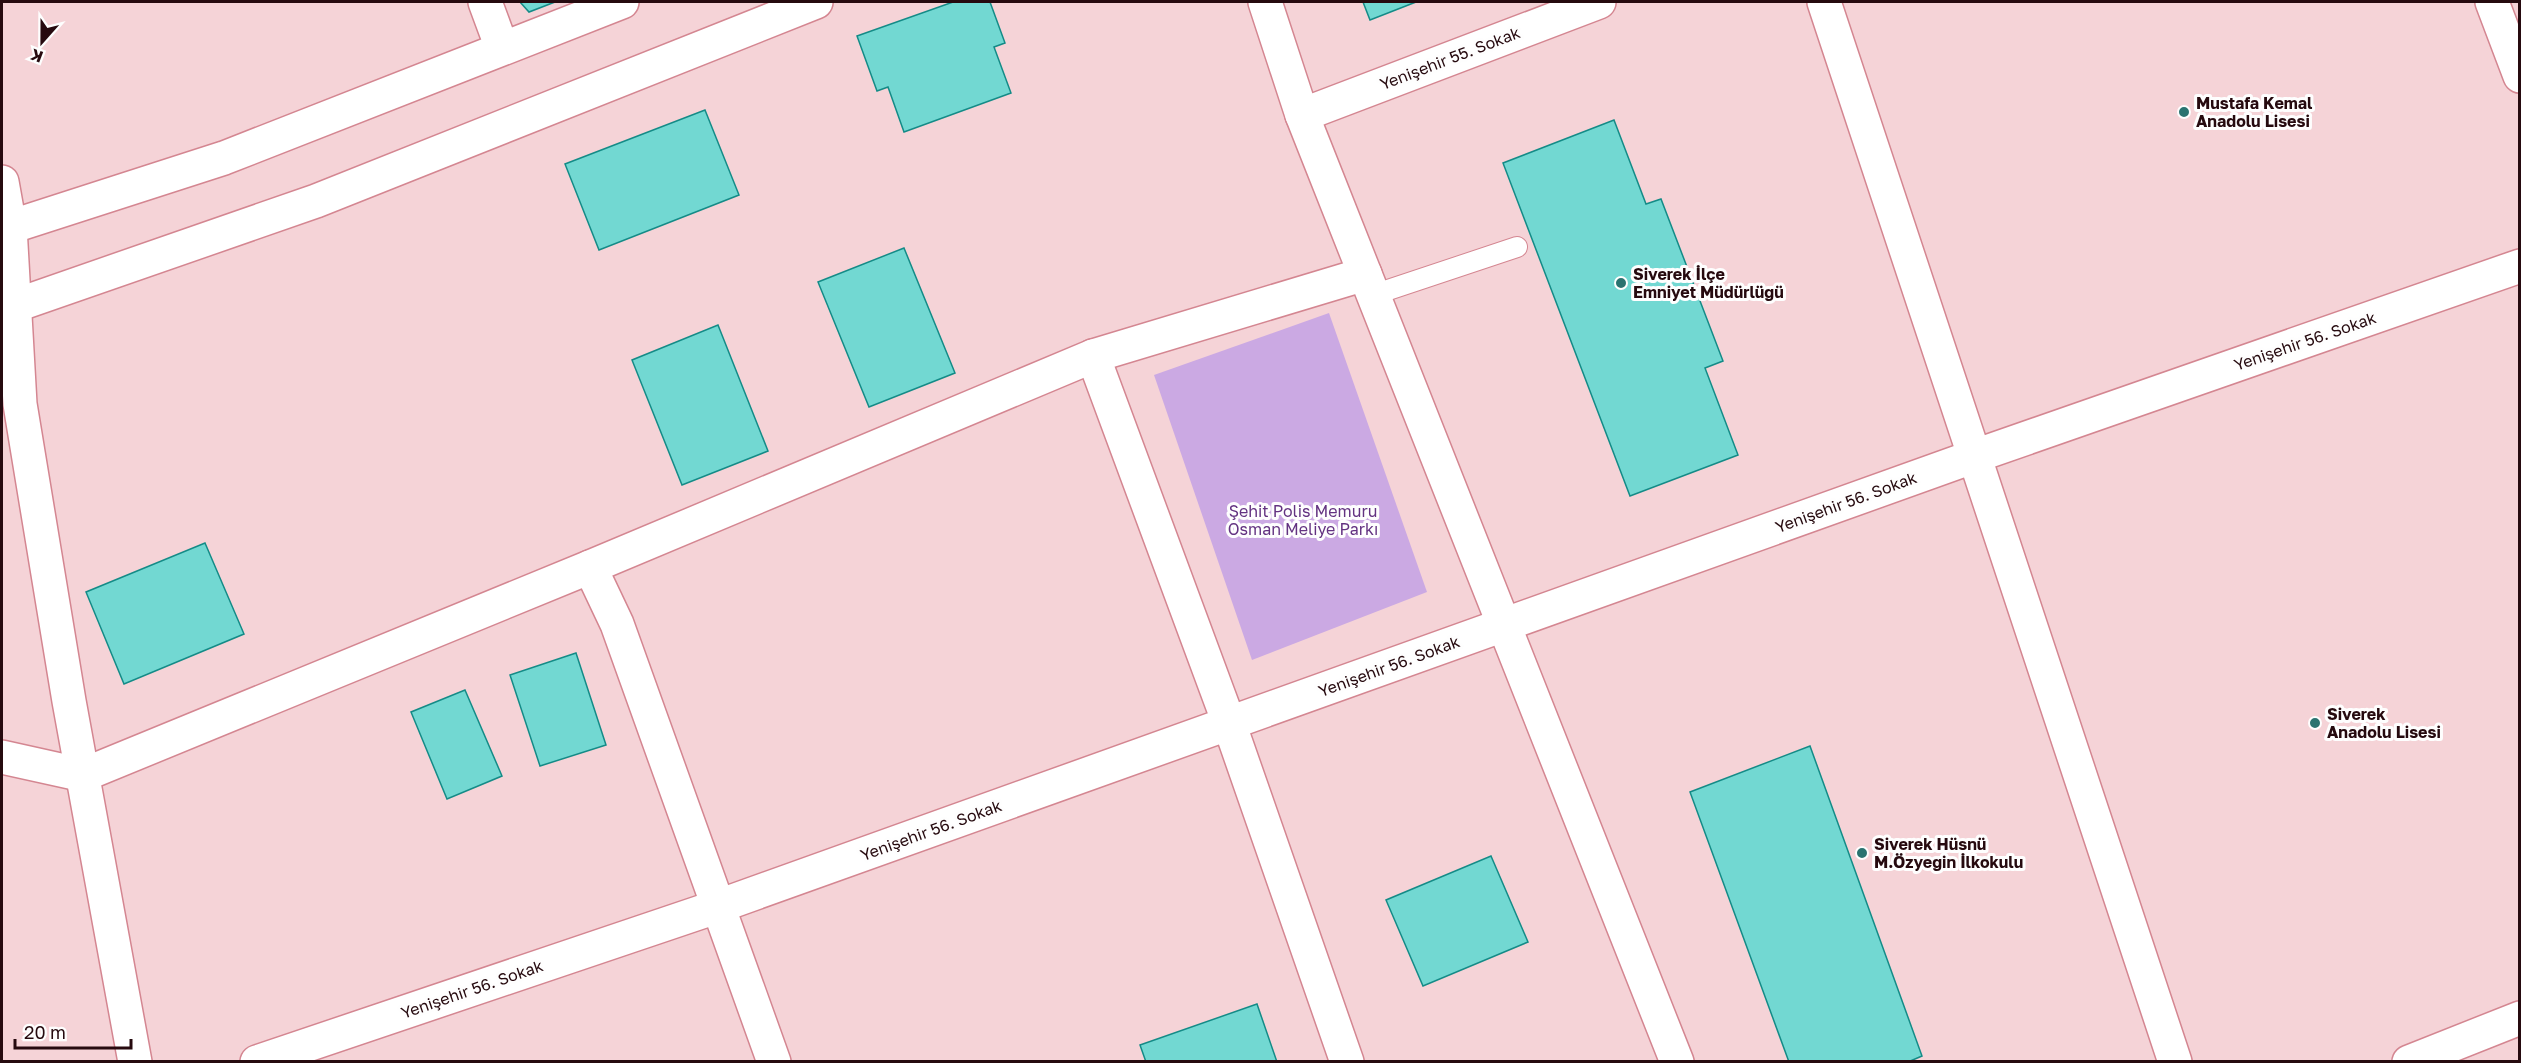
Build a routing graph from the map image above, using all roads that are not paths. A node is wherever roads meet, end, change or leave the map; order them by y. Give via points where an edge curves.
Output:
1 (485, 2) edge
2 (622, 2) edge
3 (816, 2) edge
4 (1265, 2) edge
5 (1599, 2) edge
6 (1824, 2) edge
7 (2492, 2) edge
8 (502, 48) junction
9 (2520, 76) edge
10 (1302, 114) junction
11 (2, 182) edge
12 (6, 227) edge
13 (1517, 247) dead end
14 (2520, 266) edge
15 (1369, 285) junction
16 (8, 305) edge
17 (1093, 356) junction
18 (1975, 456) junction
19 (590, 567) junction
20 (1504, 625) junction
21 (1229, 723) junction
22 (2, 758) edge
23 (83, 775) junction
24 (719, 906) junction
25 (2520, 1018) edge
26 (135, 1062) edge
27 (257, 1062) edge
28 (774, 1062) edge
29 (1347, 1062) edge
30 (1677, 1062) edge
31 (2175, 1062) edge
32 (2409, 1062) edge

1 - 8 street
2 - 8 street
3 - 16 street via 316,201
4 - 10 street
5 - 10 street, Yenişehir 55. Sokak
6 - 18 street
7 - 9 street
8 - 12 street via 224,158
10 - 15 street
11 - 12 street
12 - 16 street
13 - 15 lane
14 - 18 street, Yenişehir 56. Sokak
15 - 17 street
15 - 20 street
16 - 23 street via 20,404
17 - 19 street
17 - 21 street
18 - 20 street, Yenişehir 56. Sokak
18 - 31 street
19 - 23 street
19 - 24 street via 617,624
20 - 21 street, Yenişehir 56. Sokak
20 - 30 street
21 - 24 street, Yenişehir 56. Sokak
21 - 29 street
22 - 23 street
23 - 26 street
24 - 27 street, Yenişehir 56. Sokak
24 - 28 street
25 - 32 street

